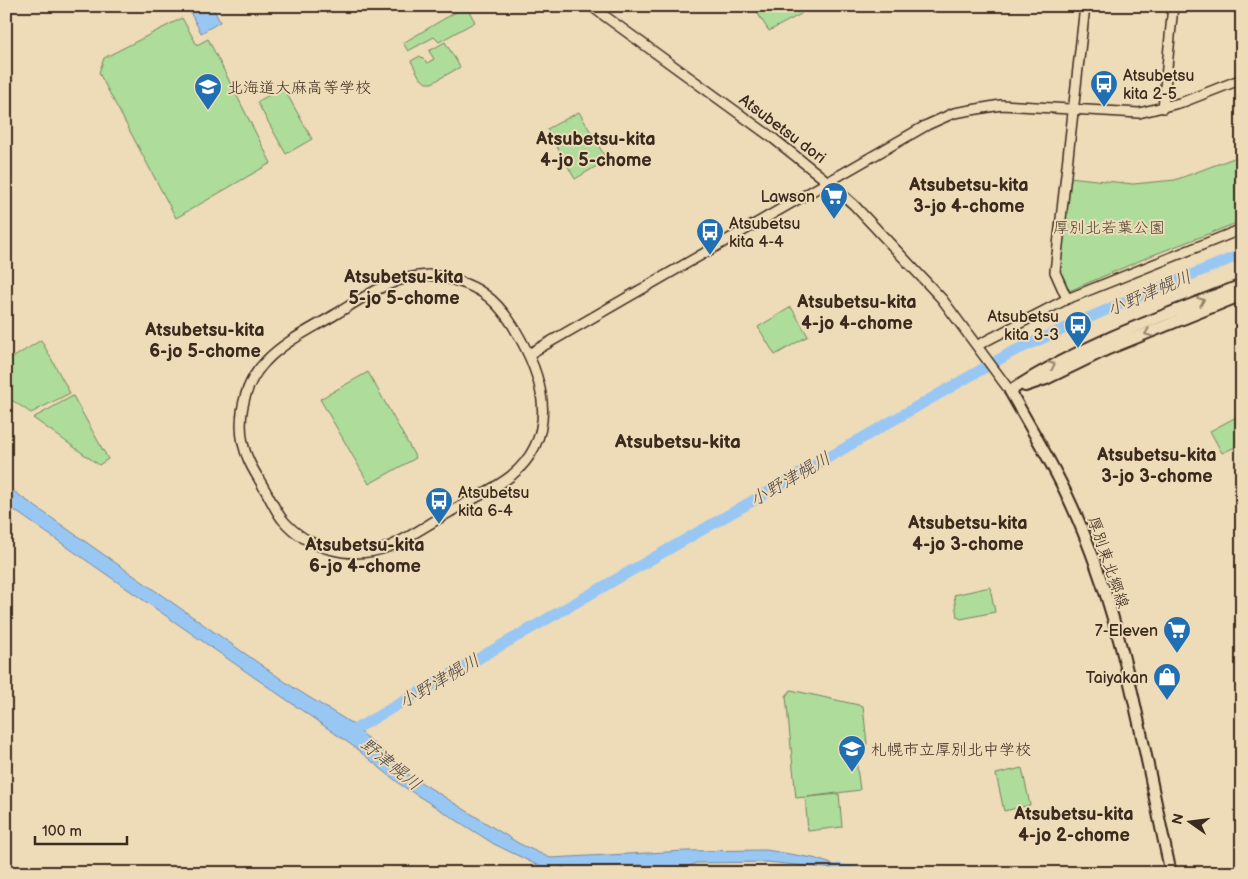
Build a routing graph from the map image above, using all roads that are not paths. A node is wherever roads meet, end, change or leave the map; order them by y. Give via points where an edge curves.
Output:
1 (591, 6) edge
2 (1085, 6) edge
3 (1173, 6) edge
4 (1242, 78) edge
5 (1163, 108) junction
6 (1073, 110) junction
7 (828, 182) junction
8 (1242, 229) edge
9 (1242, 285) edge
10 (1242, 295) edge
11 (1067, 299) junction
12 (978, 345) junction
13 (529, 354) junction
14 (1010, 391) junction
15 (1171, 873) edge

1 - 7 street, Atsubetsu dori
2 - 6 street
3 - 5 street
4 - 5 street
5 - 6 street via 1132,113
6 - 7 street via 1001,105 954,113
6 - 11 street via 1055,272
7 - 12 street, Atsubetsu dori via 914,267
7 - 13 street
8 - 11 street
14 -> 9 main road via 1042,370 1107,339
10 -> 14 main road via 1108,349 1046,379
11 - 12 street
12 - 14 street, Atsubetsu dori
13 - 13 street via 539,377 543,407 540,430 523,463 504,481 389,546 356,553 326,548 303,538 281,518 249,461 241,430 243,410 249,386 264,363 280,348 380,287 405,277 429,275 450,278 463,281 486,294 505,314
14 - 15 main road, 厚別東北郷線 via 1071,504 1099,574 1122,649

